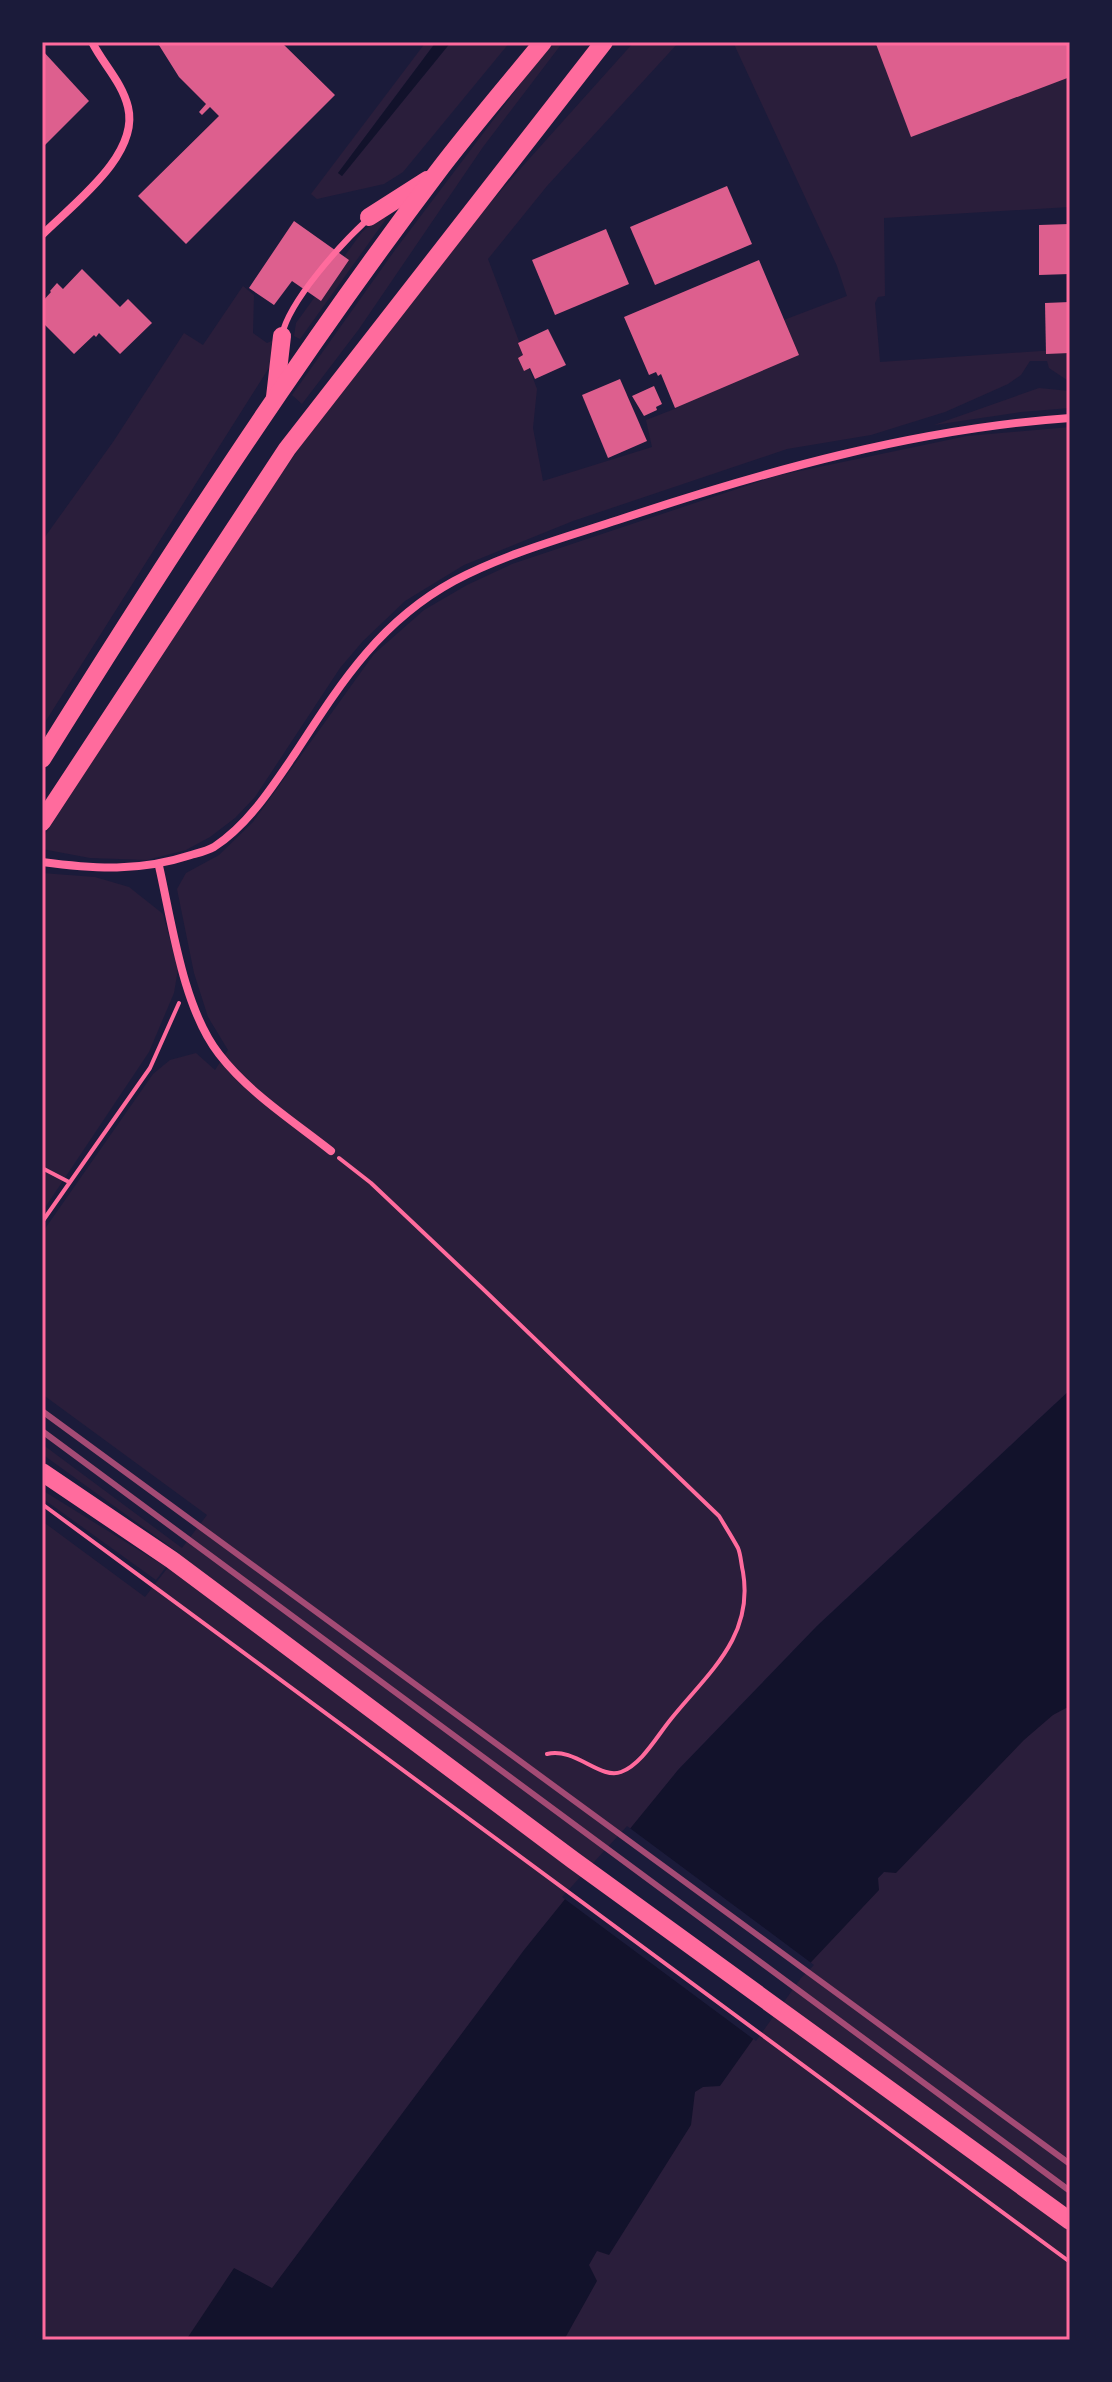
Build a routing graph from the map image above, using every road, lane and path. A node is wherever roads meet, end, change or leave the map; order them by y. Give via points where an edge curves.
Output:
1 (92, 42) edge
2 (543, 42) edge
3 (604, 42) edge
4 (436, 174) junction
5 (369, 217) joint
6 (42, 235) edge
7 (282, 336) joint
8 (274, 402) junction
9 (1070, 418) edge
10 (42, 759) edge
11 (42, 822) edge
12 (42, 862) edge
13 (159, 866) junction
14 (183, 969) junction
15 (331, 1151) joint
16 (42, 1168) edge
17 (69, 1182) junction
18 (42, 1222) edge
19 (42, 1472) edge
20 (42, 1504) edge
21 (547, 1754) dead end
22 (1070, 2221) edge
23 (1070, 2262) edge

1 - 6 street via 123,92 129,130 116,162
2 - 4 main road
3 - 11 main road via 287,449
4 - 5 main road
4 - 8 main road
5 - 7 lane via 314,278 284,322
7 - 8 main road
8 - 10 main road
9 - 13 street via 912,437 838,453 717,487 452,582 399,619 352,667 247,819 212,848
12 - 13 street
13 - 14 street
14 - 15 street via 196,1016 218,1053 250,1088
14 - 17 path via 178,1006 150,1068
15 - 21 path via 371,1183 719,1516 739,1551 746,1590 737,1636 639,1759 610,1774 566,1753
16 - 17 path
17 - 18 path
19 - 22 main road via 172,1560
20 - 23 path

